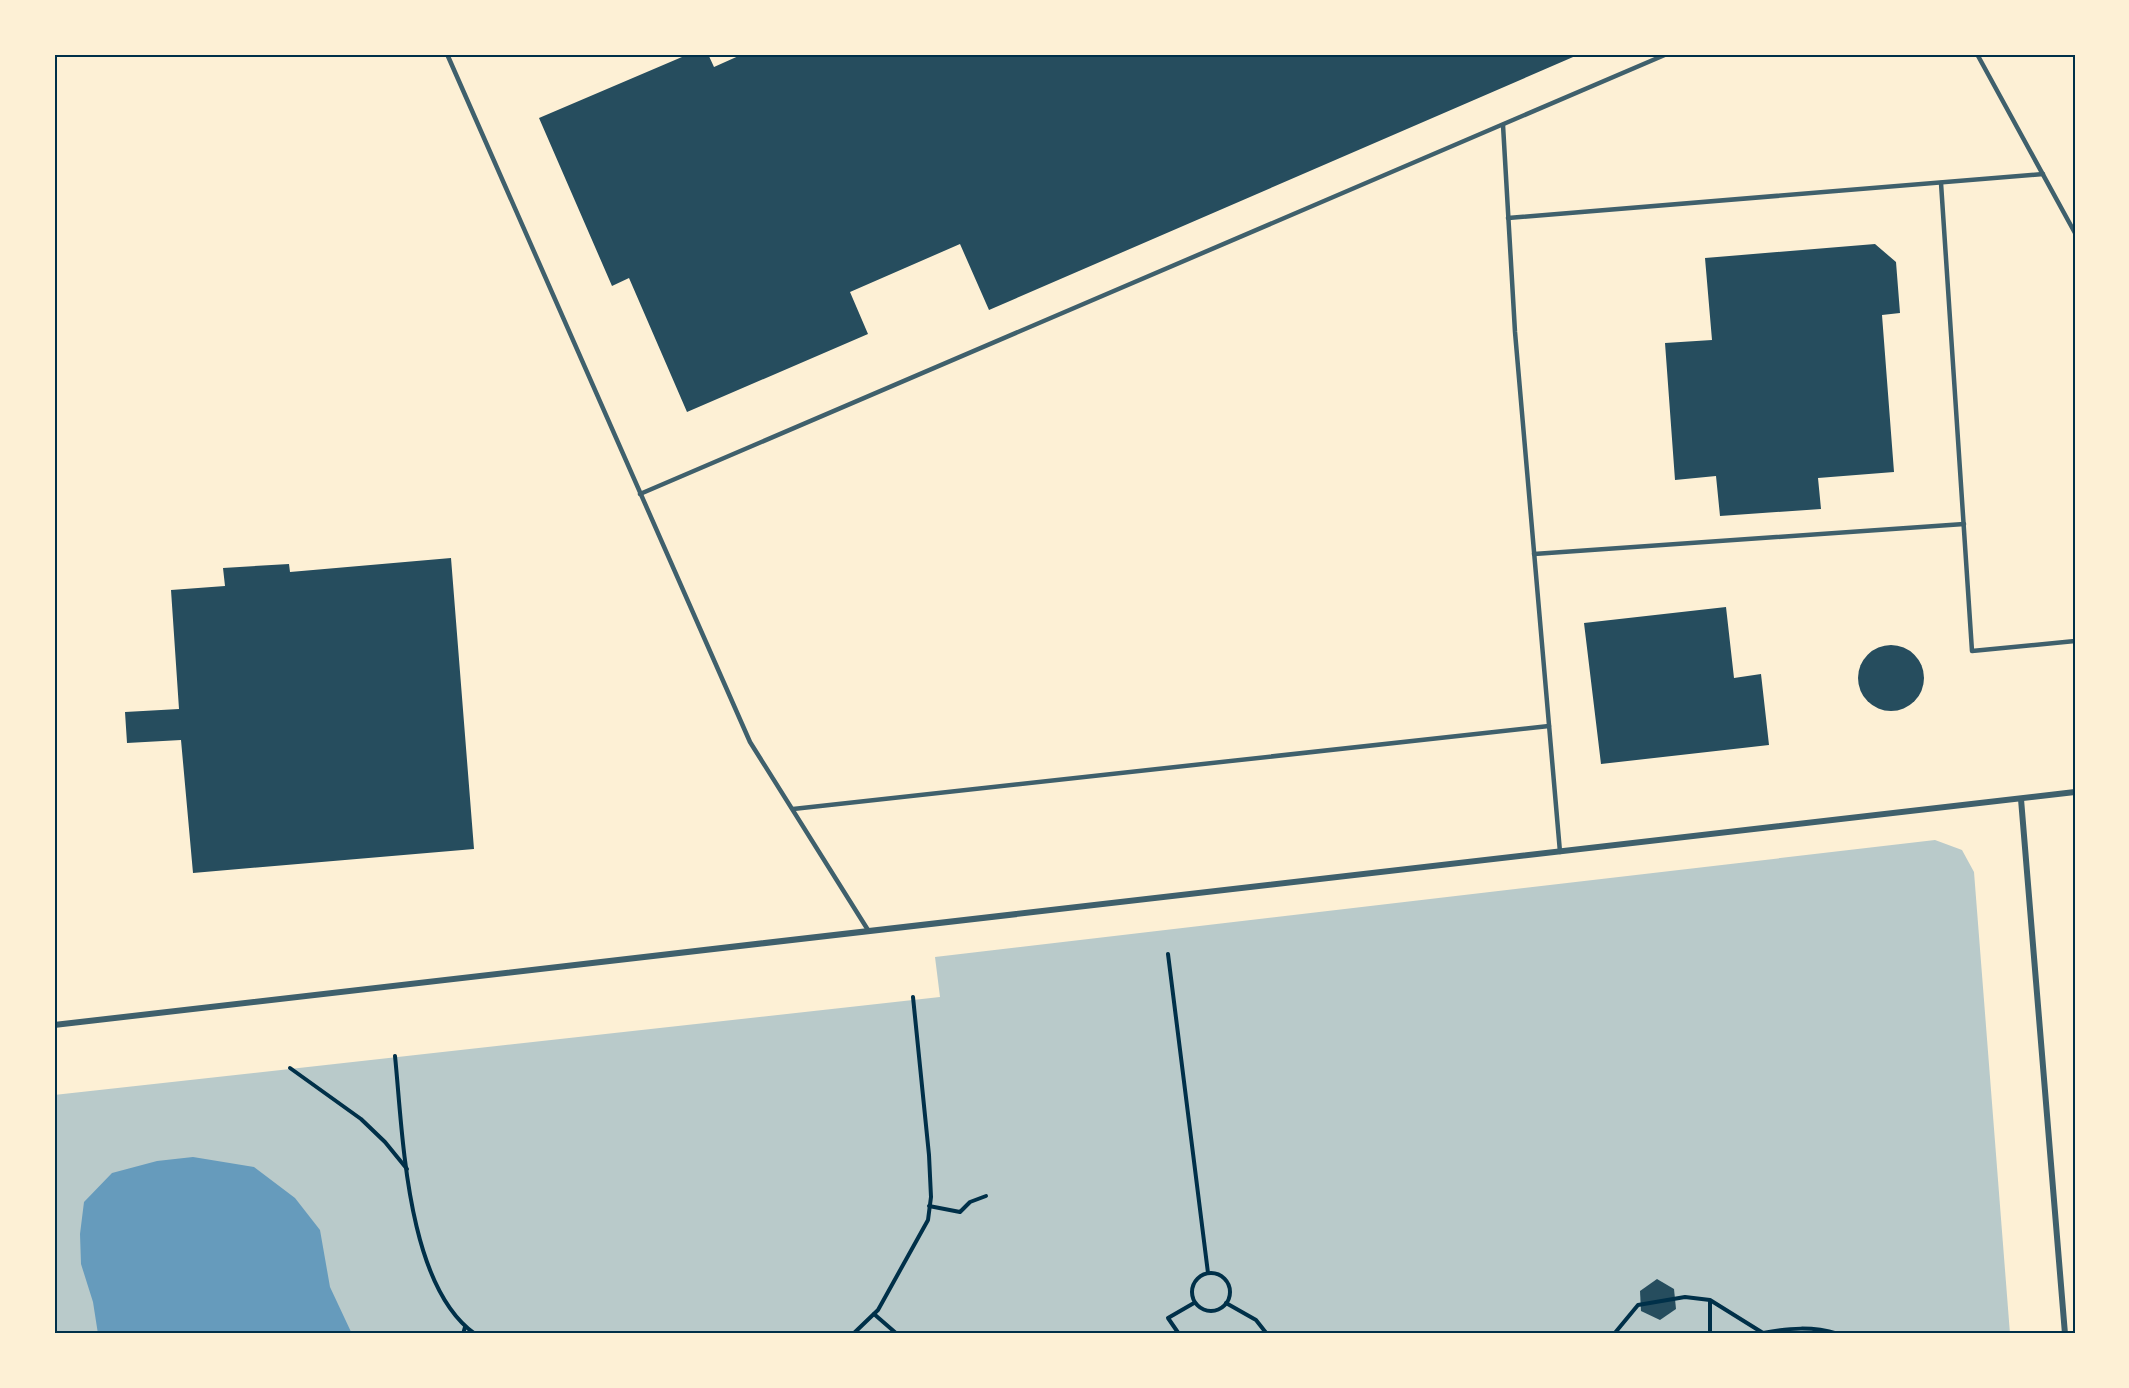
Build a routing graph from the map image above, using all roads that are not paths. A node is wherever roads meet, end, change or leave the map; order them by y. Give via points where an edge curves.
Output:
1 (447, 54) edge
2 (1651, 54) edge
3 (1667, 54) edge
4 (1977, 54) edge
5 (1651, 60) junction
6 (1503, 125) junction
7 (2043, 174) junction
8 (1941, 183) junction
9 (1508, 218) junction
10 (2075, 233) edge
11 (640, 494) junction
12 (1964, 524) junction
13 (1534, 554) junction
14 (2075, 641) edge
15 (1549, 726) junction
16 (2075, 792) edge
17 (2021, 799) junction
18 (793, 809) junction
19 (1560, 853) junction
20 (868, 930) junction
21 (54, 1025) edge
22 (2065, 1334) edge

1 - 11 lane
2 - 5 lane
3 - 5 lane
4 - 7 lane
5 - 6 lane
6 - 9 lane
6 - 11 lane
7 - 8 lane
7 - 10 lane
8 - 9 lane
8 - 12 lane
9 - 13 lane
11 - 18 lane via 750,742
12 - 13 lane
12 - 14 lane via 1972,651
13 - 15 lane
15 - 18 lane
15 - 19 lane
16 - 17 street
17 - 19 street
17 - 22 street
18 - 20 lane
19 - 20 street
20 - 21 street

